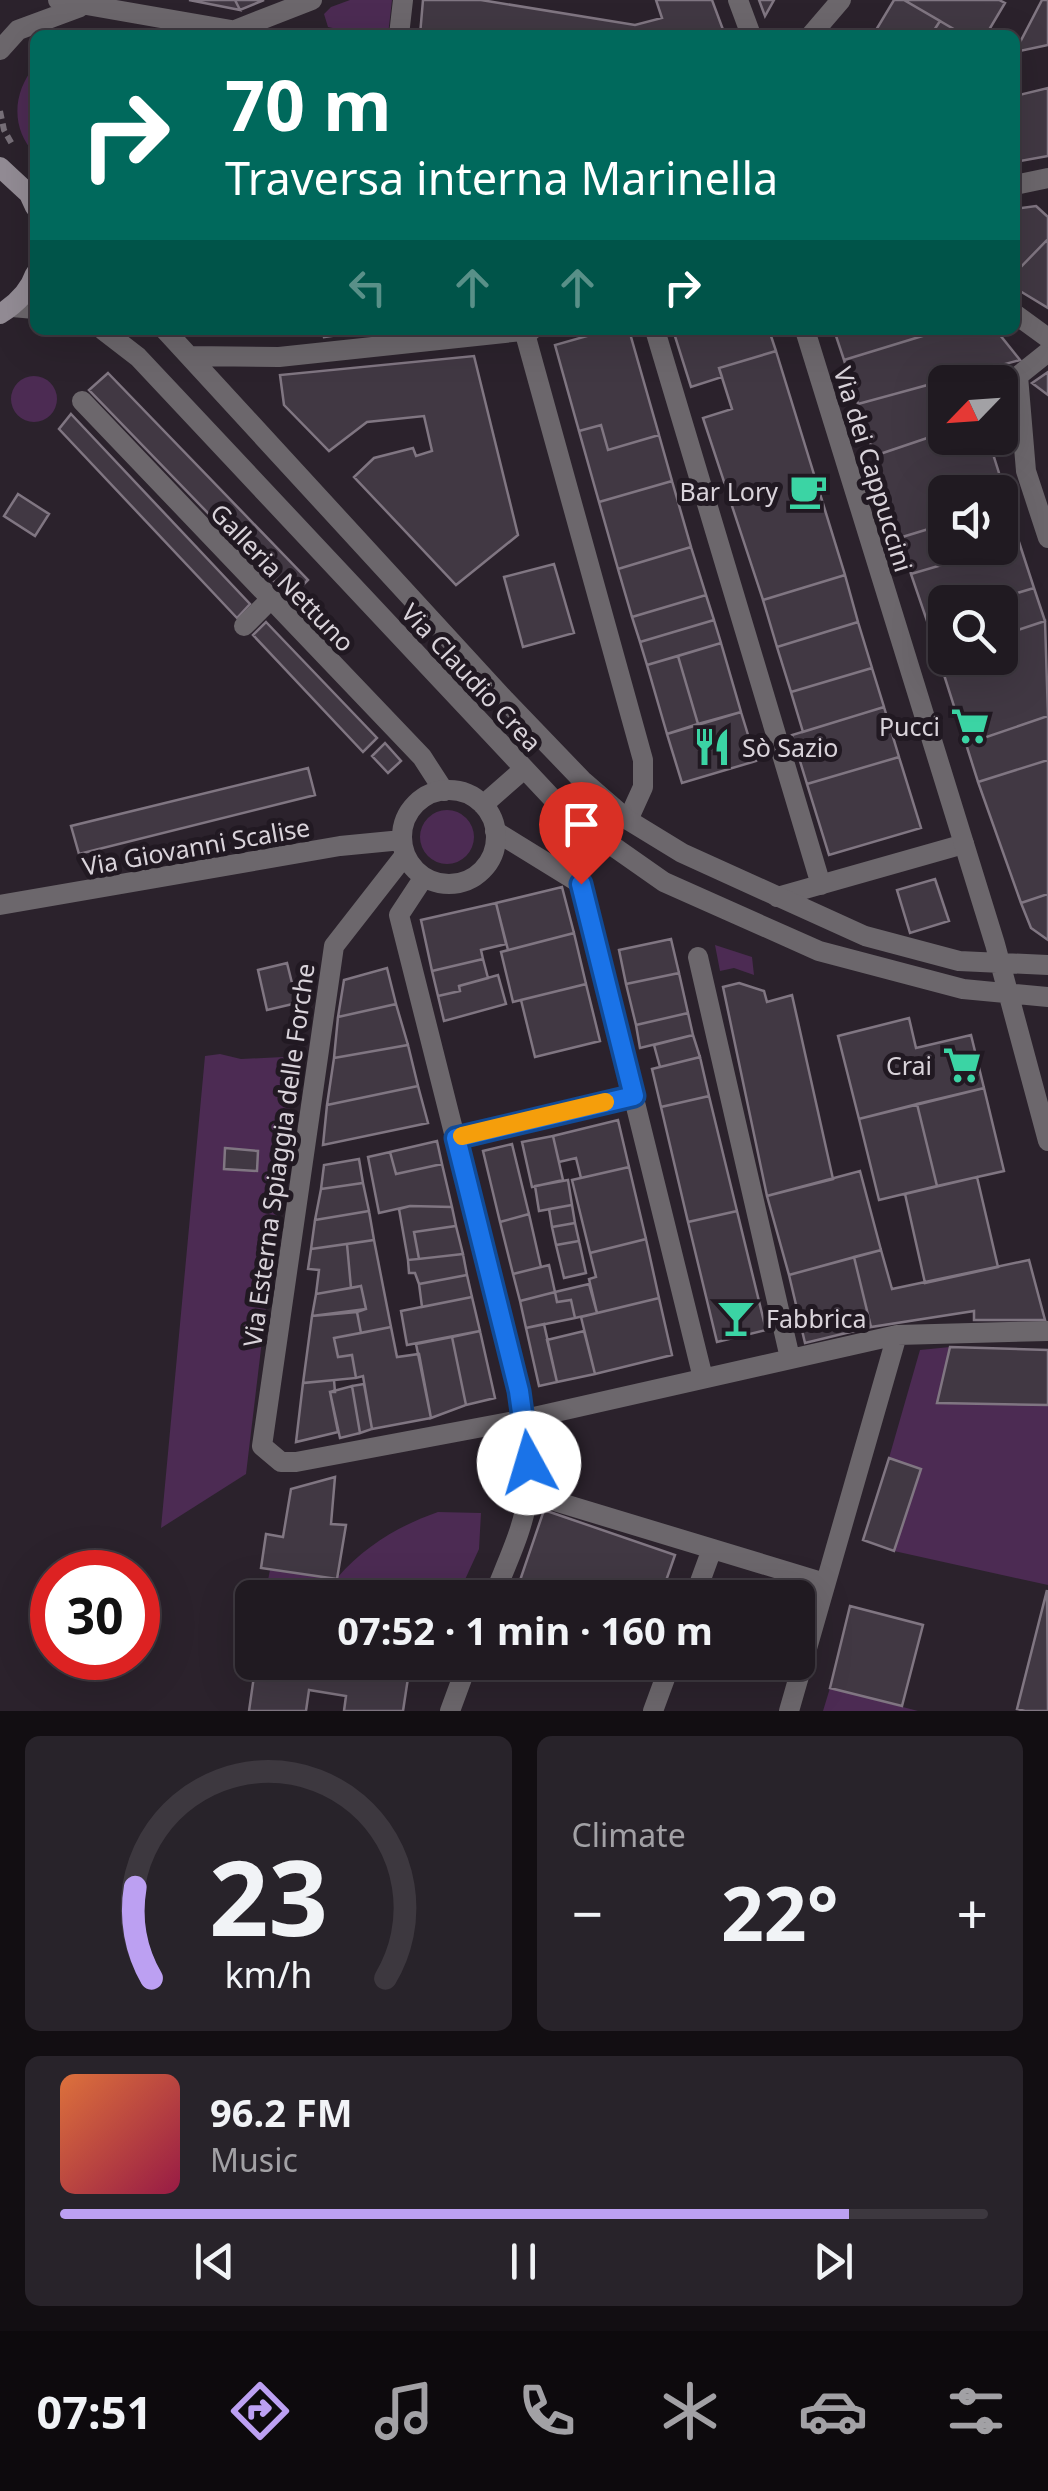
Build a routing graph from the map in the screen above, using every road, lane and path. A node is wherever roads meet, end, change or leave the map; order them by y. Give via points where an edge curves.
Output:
1 (58, 0) edge
2 (312, 0) edge
3 (403, 0) edge
4 (738, 0) edge
5 (841, 0) edge
6 (84, 6) junction
7 (141, 7) edge
8 (233, 30) joint
9 (400, 30) edge
10 (749, 30) edge
11 (815, 30) edge
12 (0, 50) edge
13 (0, 167) edge
14 (1048, 178) edge
15 (1020, 183) edge
16 (30, 197) edge
17 (30, 286) edge
18 (6, 310) edge
19 (1020, 318) edge
20 (109, 335) edge
21 (170, 335) edge
22 (489, 335) edge
23 (528, 335) edge
24 (656, 335) edge
25 (807, 335) edge
26 (1048, 338) edge
27 (1048, 352) edge
28 (189, 356) junction
29 (82, 401) dead end
30 (1048, 538) edge
31 (270, 600) junction
32 (244, 626) dead end
33 (524, 769) junction
34 (444, 790) junction
35 (483, 805) junction
36 (628, 820) junction
37 (495, 831) junction
38 (964, 844) junction
39 (403, 848) junction
40 (424, 878) junction
41 (821, 884) junction
42 (777, 897) junction
43 (0, 905) edge
44 (698, 957) dead end
45 (1000, 962) junction
46 (1048, 965) edge
47 (1009, 994) junction
48 (1048, 996) edge
49 (634, 1096) junction
50 (456, 1138) junction
51 (1048, 1141) edge
52 (1048, 1331) edge
53 (897, 1335) junction
54 (790, 1358) junction
55 (703, 1378) junction
56 (524, 1418) junction
57 (528, 1494) junction
58 (712, 1549) junction
59 (500, 1580) edge
60 (701, 1580) edge
61 (824, 1583) junction
62 (461, 1680) edge
63 (664, 1680) edge
64 (450, 1711) edge
65 (653, 1711) edge
66 (789, 1711) edge

1 - 6 street
2 - 8 street
3 - 9 street
4 - 10 street
5 - 11 street
6 - 7 street
6 - 12 street via 18,30
7 - 8 street
13 - 16 main road
14 - 15 street
17 - 18 main road
19 - 26 street
20 - 33 street, Via Claudio Crea via 138,357
21 - 28 street, Via Claudio Crea
22 - 28 street via 279,357
23 - 36 street via 643,760 644,787
24 - 41 street
25 - 38 street, Via dei Cappuccini
27 - 30 street via 1018,376 1026,471
28 - 36 street, Via Claudio Crea via 518,713
29 - 31 street, Galleria Nettuno
31 - 32 street
31 - 34 street, Galleria Nettuno via 422,758
33 - 35 street
33 - 47 street, Via Claudio Crea via 568,814 664,882 819,951 963,989
34 - 35 street
34 - 39 street via 415,804 404,824
35 - 37 street
36 - 42 street, Via Claudio Crea
37 - 40 street via 480,872 455,884
37 - 49 street via 581,884
38 - 41 street
38 - 45 street, Via dei Cappuccini
39 - 40 street
39 - 43 street, Via Giovanni Scalise via 340,846
39 - 56 street, Via Esterna Spiaggia delle Forche via 334,946 262,1446 273,1458 296,1462
40 - 50 street via 400,914
41 - 42 street
42 - 45 street, Via Claudio Crea via 865,936 959,961
44 - 54 street
45 - 46 street, Via Claudio Crea
45 - 47 street, Via dei Cappuccini
47 - 48 street, Via Claudio Crea
47 - 51 street, Via dei Cappuccini
49 - 50 street
49 - 55 street
50 - 56 street
52 - 53 street
53 - 54 street
53 - 61 street
54 - 55 street
55 - 56 street
56 - 57 street
57 - 58 street
57 - 59 street
58 - 60 street
58 - 61 street
61 - 66 street
62 - 64 street
63 - 65 street

